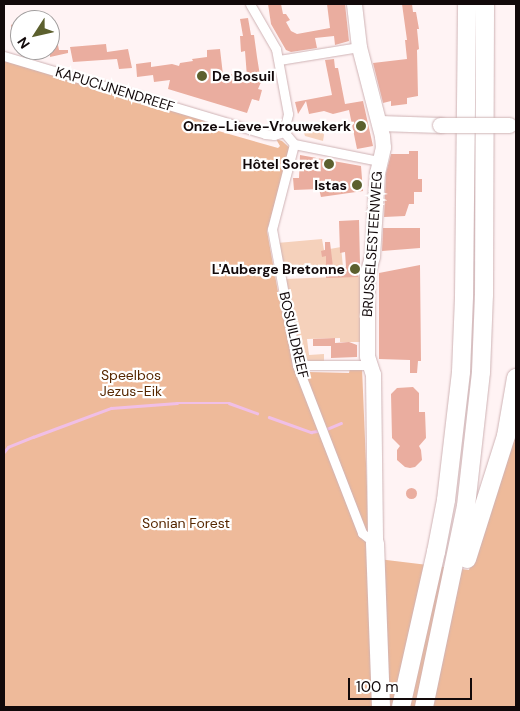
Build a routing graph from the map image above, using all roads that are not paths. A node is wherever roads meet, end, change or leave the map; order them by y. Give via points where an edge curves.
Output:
1 (250, 4) edge
2 (354, 4) edge
3 (467, 4) edge
4 (485, 4) edge
5 (359, 47) junction
6 (4, 56) edge
7 (279, 60) junction
8 (379, 123) junction
9 (513, 126) edge
10 (284, 132) junction
11 (294, 144) junction
12 (379, 161) junction
13 (297, 365) junction
14 (370, 365) junction
15 (516, 378) edge
16 (371, 540) junction
17 (450, 592) junction
18 (381, 707) edge
19 (401, 707) edge
20 (424, 707) edge

1 - 7 street
2 - 5 main road, BRUSSELSESTEENWEG
3 - 19 highway via 461,372 446,500
4 - 17 highway via 481,372 470,475
5 - 7 street
5 - 8 main road, BRUSSELSESTEENWEG
6 - 10 street, KAPUCIJNENDREEF via 264,134
7 - 10 street via 288,114
8 - 9 main road, bridge
8 - 12 main road, BRUSSELSESTEENWEG via 382,147
10 - 11 street
11 - 12 street
11 - 13 street, BOSUILDREEF via 272,229
12 - 14 main road, BRUSSELSESTEENWEG via 372,256 367,275 366,356
13 - 14 street
13 - 16 street, BOSUILDREEF via 362,533
14 - 16 main road, BRUSSELSESTEENWEG via 373,384
15 - 17 highway via 506,436 462,578
16 - 18 highway
17 - 20 highway

